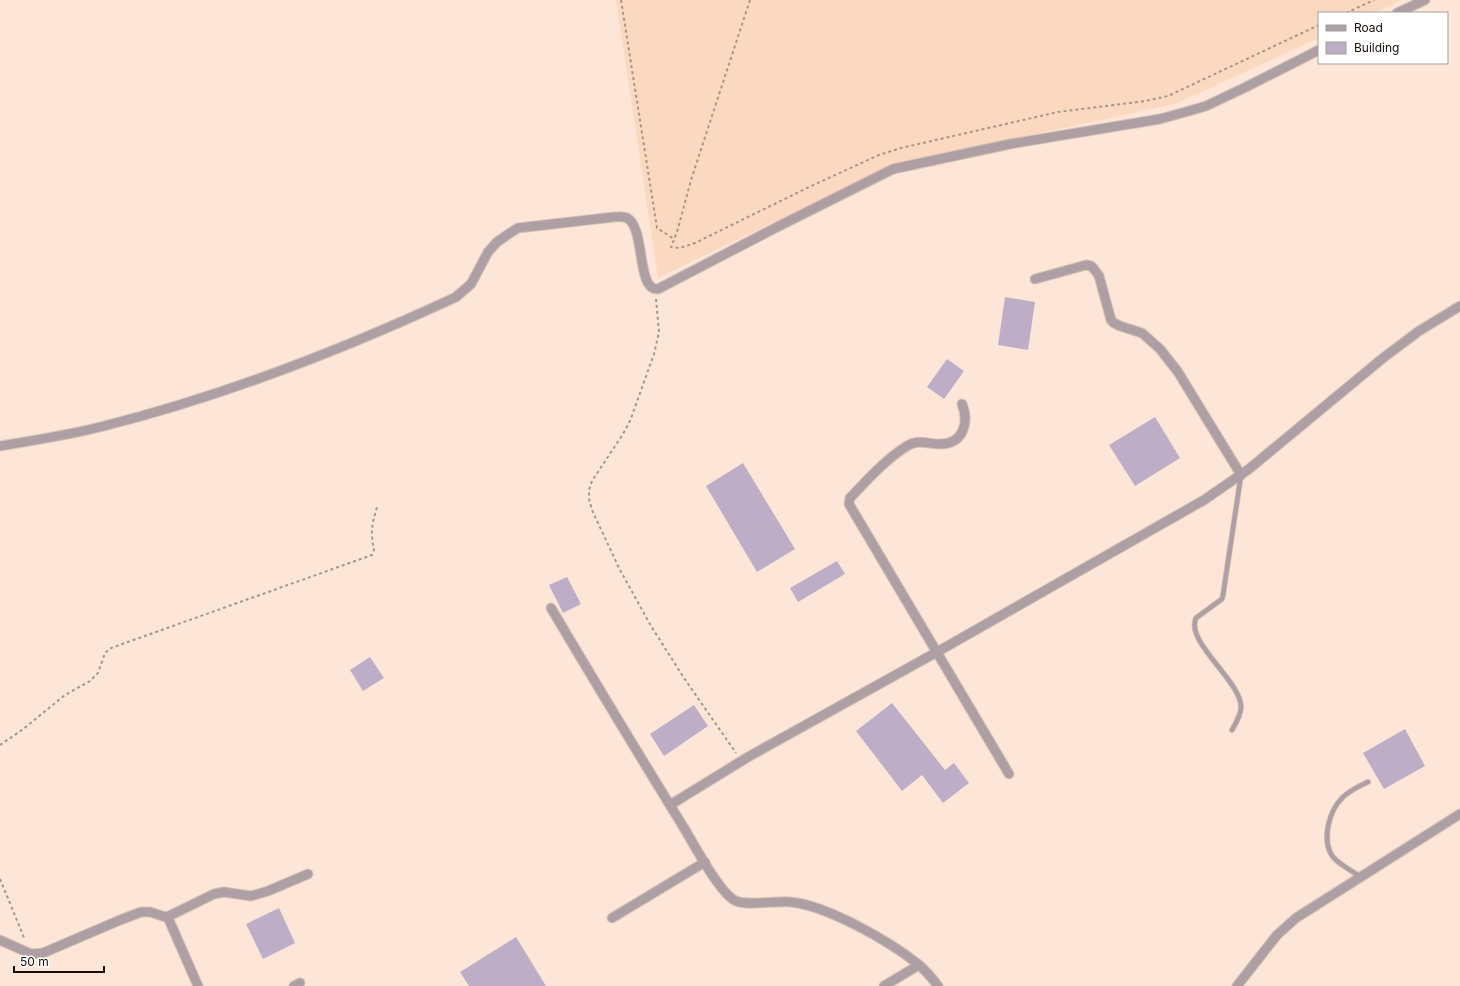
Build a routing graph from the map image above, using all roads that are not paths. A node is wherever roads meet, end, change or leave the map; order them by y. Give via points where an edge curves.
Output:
1 (1425, 0) edge
2 (1399, 12) edge
3 (1318, 51) edge
4 (1035, 279) dead end
5 (1460, 306) edge
6 (962, 404) dead end
7 (0, 446) edge
8 (1241, 475) junction
9 (551, 608) dead end
10 (937, 652) junction
11 (1232, 730) dead end
12 (1010, 774) dead end
13 (1368, 782) dead end
14 (670, 805) junction
15 (1460, 814) edge
16 (706, 862) junction
17 (308, 874) dead end
18 (1361, 877) junction
19 (169, 918) junction
20 (612, 918) dead end
21 (0, 940) edge
22 (919, 965) junction
23 (198, 986) edge
24 (884, 986) edge
25 (938, 986) edge
26 (1237, 986) edge

1 - 2 street
3 - 7 street via 1206,106 1182,113 1160,119 1010,144 893,170 656,290 645,276 637,233 632,222 626,218 614,217 518,228 497,242 488,252 478,273 463,293 396,324 296,366 213,395 102,426
4 - 8 street via 1086,265 1094,269 1099,276 1111,320 1142,334 1160,349 1178,372
5 - 8 street via 1383,358
6 - 10 street via 966,422 956,438 940,444 921,441 907,446 893,456 849,501 852,512
8 - 10 street via 1204,500
8 - 11 lane via 1223,595 1218,602 1199,615 1194,624 1202,644 1239,697 1240,710
9 - 14 street
10 - 12 street
10 - 14 street via 742,760
13 - 18 lane via 1351,791 1336,806 1328,826 1330,849 1334,858
14 - 16 street
15 - 18 street
16 - 20 street
16 - 22 street via 724,891 735,901 779,901 811,907 841,918 879,938
17 - 19 street via 251,896 224,892 214,894 171,914
18 - 26 street via 1284,928
19 - 21 street via 141,912 44,953 31,954
19 - 23 street
22 - 24 street
22 - 25 street

